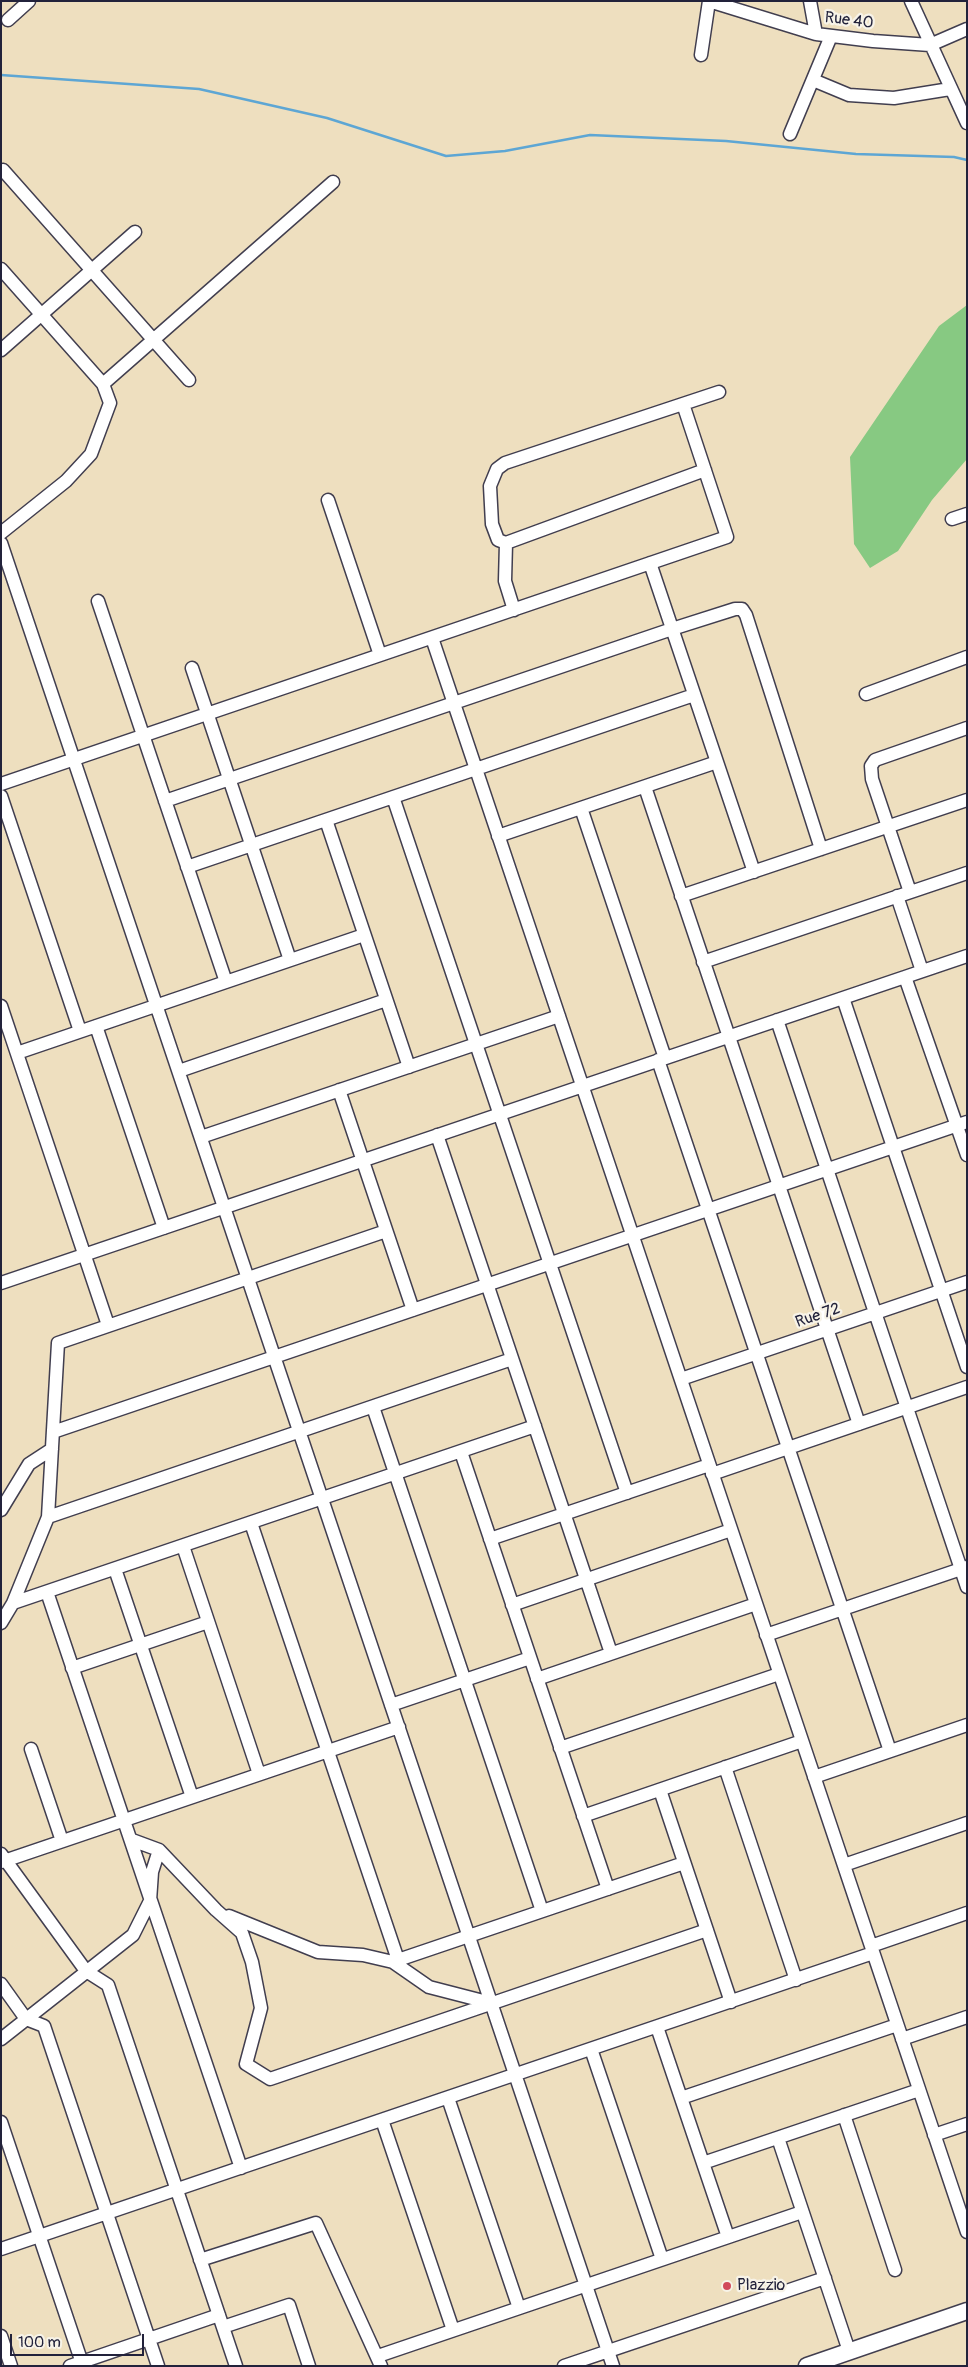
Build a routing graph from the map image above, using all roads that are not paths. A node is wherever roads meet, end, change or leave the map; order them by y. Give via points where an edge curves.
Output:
1 (29, 1) edge
2 (709, 1) edge
3 (810, 1) edge
4 (911, 1) edge
5 (8, 20) dead end
6 (967, 30) edge
7 (816, 34) junction
8 (831, 36) junction
9 (930, 45) junction
10 (701, 55) dead end
11 (813, 80) junction
12 (950, 89) junction
13 (967, 123) edge
14 (790, 134) dead end
15 (3, 170) dead end
16 (332, 182) dead end
17 (135, 232) dead end
18 (1, 270) edge
19 (92, 270) junction
20 (41, 314) junction
21 (154, 340) junction
22 (1, 350) edge
23 (189, 380) dead end
24 (103, 384) junction
25 (718, 392) dead end
26 (683, 404) junction
27 (705, 470) junction
28 (328, 500) dead end
29 (967, 514) edge
30 (952, 519) dead end
31 (1, 533) edge
32 (1, 542) edge
33 (506, 543) junction
34 (650, 564) junction
35 (5, 568) edge
36 (98, 600) dead end
37 (514, 610) junction
38 (672, 629) junction
39 (432, 638) junction
40 (380, 655) junction
41 (967, 657) edge
42 (192, 668) dead end
43 (694, 694) junction
44 (866, 694) dead end
45 (454, 703) junction
46 (208, 714) junction
47 (967, 728) edge
48 (143, 736) junction
49 (74, 759) junction
50 (717, 762) junction
51 (476, 769) junction
52 (230, 779) junction
53 (1, 784) edge
54 (645, 787) junction
55 (1, 796) edge
56 (393, 797) junction
57 (967, 800) edge
58 (165, 801) junction
59 (582, 808) junction
60 (326, 820) junction
61 (888, 826) junction
62 (498, 836) junction
63 (252, 845) junction
64 (821, 849) junction
65 (187, 867) junction
66 (754, 872) junction
67 (967, 873) edge
68 (910, 892) junction
69 (681, 896) junction
70 (897, 896) junction
71 (364, 935) junction
72 (967, 956) edge
73 (290, 960) junction
74 (704, 962) junction
75 (922, 971) junction
76 (906, 977) junction
77 (226, 982) junction
78 (843, 998) junction
79 (386, 1000) junction
80 (157, 1005) junction
81 (1, 1006) edge
82 (558, 1016) junction
83 (777, 1020) junction
84 (96, 1026) junction
85 (80, 1031) junction
86 (729, 1037) junction
87 (476, 1044) junction
88 (17, 1053) junction
89 (662, 1059) junction
90 (409, 1067) junction
91 (179, 1071) junction
92 (582, 1086) junction
93 (339, 1090) junction
94 (500, 1114) junction
95 (962, 1124) edge
96 (437, 1136) junction
97 (201, 1137) junction
98 (893, 1147) junction
99 (967, 1155) edge
100 (362, 1161) junction
101 (827, 1170) junction
102 (779, 1186) junction
103 (224, 1208) junction
104 (708, 1210) junction
105 (164, 1228) junction
106 (386, 1231) junction
107 (632, 1236) junction
108 (85, 1255) junction
109 (550, 1264) junction
110 (248, 1278) junction
111 (967, 1282) edge
112 (1, 1283) edge
113 (487, 1285) junction
114 (941, 1291) junction
115 (413, 1310) junction
116 (875, 1314) junction
117 (108, 1325) junction
118 (827, 1330) junction
119 (757, 1354) junction
120 (274, 1357) junction
121 (512, 1359) junction
122 (967, 1367) edge
123 (681, 1380) junction
124 (967, 1387) edge
125 (373, 1406) junction
126 (907, 1408) junction
127 (859, 1424) junction
128 (535, 1426) junction
129 (300, 1431) junction
130 (53, 1432) junction
131 (788, 1448) junction
132 (52, 1449) junction
133 (461, 1452) junction
134 (711, 1469) junction
135 (395, 1474) junction
136 (627, 1493) junction
137 (322, 1499) junction
138 (1, 1510) edge
139 (564, 1514) junction
140 (48, 1517) junction
141 (251, 1523) junction
142 (731, 1530) junction
143 (490, 1539) junction
144 (183, 1546) junction
145 (964, 1568) edge
146 (115, 1569) junction
147 (586, 1580) junction
148 (967, 1587) edge
149 (47, 1592) junction
150 (13, 1603) junction
151 (756, 1604) junction
152 (512, 1605) junction
153 (842, 1609) junction
154 (208, 1622) junction
155 (1, 1623) edge
156 (766, 1635) junction
157 (141, 1645) junction
158 (611, 1653) junction
159 (530, 1658) junction
160 (72, 1668) junction
161 (779, 1674) junction
162 (537, 1679) junction
163 (465, 1680) junction
164 (391, 1705) junction
165 (967, 1725) edge
166 (399, 1727) junction
167 (802, 1741) junction
168 (560, 1748) junction
169 (31, 1749) dead end
170 (327, 1751) junction
171 (890, 1751) junction
172 (725, 1768) junction
173 (260, 1774) junction
174 (814, 1777) junction
175 (660, 1790) junction
176 (192, 1797) junction
177 (583, 1816) junction
178 (124, 1820) junction
179 (967, 1823) edge
180 (132, 1840) junction
181 (62, 1841) junction
182 (159, 1850) junction
183 (3, 1859) edge
184 (684, 1863) junction
185 (844, 1865) junction
186 (608, 1889) junction
187 (150, 1901) junction
188 (216, 1910) junction
189 (542, 1911) junction
190 (967, 1913) edge
191 (707, 1930) junction
192 (469, 1936) junction
193 (872, 1950) junction
194 (86, 1971) junction
195 (796, 1980) junction
196 (1, 1984) edge
197 (731, 2002) junction
198 (491, 2003) junction
199 (967, 2017) edge
200 (26, 2019) junction
201 (897, 2025) junction
202 (657, 2027) junction
203 (1, 2039) edge
204 (902, 2039) junction
205 (591, 2049) junction
206 (515, 2075) junction
207 (919, 2090) junction
208 (448, 2098) junction
209 (681, 2098) junction
210 (844, 2116) junction
211 (382, 2120) junction
212 (1, 2122) edge
213 (967, 2124) edge
214 (934, 2135) junction
215 (778, 2138) junction
216 (703, 2163) junction
217 (241, 2168) junction
218 (177, 2190) junction
219 (963, 2207) edge
220 (802, 2212) junction
221 (107, 2214) junction
222 (967, 2232) edge
223 (40, 2236) junction
224 (728, 2237) junction
225 (1, 2249) edge
226 (662, 2259) junction
227 (200, 2260) junction
228 (895, 2270) dead end
229 (824, 2278) junction
230 (586, 2285) junction
231 (519, 2308) junction
232 (967, 2311) edge
233 (221, 2321) junction
234 (453, 2330) junction
235 (1, 2336) edge
236 (149, 2339) junction
237 (608, 2351) junction
238 (849, 2351) junction
239 (380, 2361) edge
240 (78, 2364) edge
241 (11, 2366) edge
242 (158, 2366) edge
243 (236, 2366) edge
244 (309, 2366) edge
245 (564, 2366) edge
246 (613, 2366) edge
247 (807, 2366) edge

1 - 5 street
2 - 7 street, Rue 40
2 - 10 street
3 - 7 street
4 - 9 street
6 - 9 street
7 - 8 street, Rue 40
8 - 9 street, Rue 40
8 - 11 street
9 - 12 street
11 - 12 street via 849,95 894,98
11 - 14 street
12 - 13 street
15 - 19 street
16 - 21 street
17 - 19 street
18 - 20 street
19 - 20 street
19 - 21 street
20 - 22 street
20 - 24 street
21 - 23 street
21 - 24 street
24 - 31 street via 110,403 91,454 66,481
25 - 26 street
26 - 27 street
26 - 33 street via 505,463 497,469 490,486 492,524 498,540
27 - 33 street
27 - 34 street via 727,537
28 - 40 street
29 - 30 street
32 - 35 street
33 - 37 street via 505,581
34 - 37 street
34 - 38 street
35 - 49 street
36 - 48 street
37 - 39 street
38 - 43 street
38 - 45 street
38 - 64 street via 742,609
39 - 40 street
39 - 45 street
40 - 46 street
41 - 44 street
42 - 46 street
43 - 50 street
43 - 51 street
45 - 51 street
45 - 52 street
46 - 48 street
46 - 52 street
47 - 61 street via 875,760 870,766
48 - 49 street
48 - 58 street
49 - 53 street
49 - 80 street
50 - 54 street
50 - 66 street
51 - 56 street
51 - 62 street
52 - 58 street
52 - 63 street
54 - 59 street
54 - 69 street
55 - 85 street
56 - 60 street
56 - 87 street
57 - 61 street
58 - 65 street
59 - 62 street
59 - 89 street
60 - 63 street
60 - 71 street
61 - 64 street
61 - 68 street
62 - 82 street
63 - 65 street
63 - 73 street
64 - 66 street
65 - 77 street
66 - 69 street
67 - 68 street
68 - 70 street
69 - 74 street
70 - 74 street
70 - 75 street
71 - 73 street
71 - 79 street
72 - 75 street
73 - 77 street
74 - 86 street
75 - 76 street
76 - 78 street
76 - 95 street
77 - 80 street
78 - 83 street
78 - 98 street
79 - 90 street
79 - 91 street
80 - 84 street
80 - 91 street
81 - 88 street
82 - 87 street
82 - 92 street
83 - 86 street
83 - 101 street
84 - 85 street
84 - 105 street
85 - 88 street
86 - 89 street
86 - 102 street
87 - 90 street
87 - 94 street
88 - 108 street
89 - 92 street
89 - 104 street
90 - 93 street
91 - 97 street
92 - 94 street
92 - 107 street
93 - 97 street
93 - 100 street
94 - 96 street
94 - 109 street
95 - 98 street
95 - 99 street
96 - 100 street
96 - 113 street
97 - 103 street
98 - 101 street
98 - 114 street
100 - 103 street
100 - 106 street
101 - 102 street
101 - 116 street
102 - 104 street
102 - 118 street
103 - 105 street
103 - 110 street
104 - 107 street
104 - 119 street
105 - 108 street
106 - 110 street
106 - 115 street
107 - 109 street
107 - 123 street
108 - 112 street
108 - 117 street
109 - 113 street
109 - 136 street
110 - 117 street
110 - 120 street
111 - 114 street, Rue 72
113 - 115 street
113 - 121 street
114 - 116 street, Rue 72
114 - 122 street
115 - 120 street
116 - 118 street, Rue 72
116 - 126 street
117 - 130 street via 58,1343
118 - 119 street, Rue 72
118 - 127 street
119 - 123 street, Rue 72
119 - 131 street
120 - 129 street
120 - 130 street
121 - 125 street
121 - 128 street
123 - 134 street
124 - 126 street
125 - 129 street
125 - 135 street
126 - 127 street
126 - 145 street
127 - 131 street
128 - 133 street
128 - 139 street
129 - 137 street
129 - 140 street
130 - 132 street
131 - 134 street
131 - 153 street
132 - 138 street via 29,1464
132 - 140 street
133 - 135 street
133 - 143 street
134 - 136 street
134 - 142 street
135 - 137 street
135 - 163 street
136 - 139 street
137 - 141 street
137 - 164 street
139 - 143 street
139 - 147 street
140 - 150 street
141 - 144 street
141 - 170 street
142 - 147 street
142 - 151 street
143 - 152 street
144 - 146 street
144 - 154 street
145 - 148 street
145 - 153 street
146 - 149 street
146 - 157 street
147 - 152 street
147 - 158 street
149 - 150 street
149 - 160 street
150 - 155 street
151 - 156 street
151 - 158 street
152 - 159 street
153 - 156 street
153 - 171 street
154 - 157 street
154 - 173 street
156 - 161 street
157 - 160 street
157 - 176 street
158 - 162 street
159 - 162 street
159 - 163 street
160 - 178 street
161 - 167 street
161 - 168 street
162 - 168 street
163 - 164 street
163 - 189 street
164 - 166 street
165 - 171 street
166 - 170 street
166 - 192 street
167 - 172 street
167 - 174 street
168 - 177 street
169 - 181 street
170 - 173 street
170 - 192 street via 398,1960
171 - 174 street
172 - 175 street
172 - 195 street
173 - 176 street
174 - 185 street
175 - 177 street
175 - 184 street
176 - 178 street
177 - 186 street
178 - 180 street
178 - 181 street
179 - 185 street
180 - 182 street
180 - 187 street
181 - 183 street
182 - 187 street via 152,1872
182 - 188 street
183 - 194 street
184 - 186 street
184 - 191 street
185 - 193 street
186 - 189 street
187 - 194 street via 133,1935
187 - 217 street
188 - 198 street via 318,1952 363,1955 393,1962 429,1987
188 - 198 street via 242,1933 252,1962 261,2008 246,2064 270,2078
189 - 192 street
190 - 193 street
191 - 197 street
191 - 198 street
192 - 198 street
193 - 195 street
193 - 201 street
194 - 200 street
194 - 218 street via 108,1985
195 - 197 street
196 - 200 street
197 - 202 street
198 - 206 street
199 - 204 street
200 - 203 street
200 - 221 street via 44,2026
201 - 204 street
201 - 209 street
202 - 205 street
202 - 209 street
204 - 207 street
205 - 206 street
205 - 226 street
206 - 208 street
206 - 230 street
207 - 210 street
207 - 214 street
208 - 211 street
208 - 231 street
209 - 216 street
210 - 215 street
210 - 228 street
211 - 217 street
211 - 234 street
212 - 223 street
213 - 214 street
214 - 219 street
215 - 216 street
215 - 220 street
216 - 224 street
217 - 218 street
218 - 221 street
218 - 227 street
219 - 222 street
220 - 224 street
220 - 229 street
221 - 223 street
221 - 236 street
223 - 225 street
223 - 240 street
224 - 226 street
226 - 230 street
227 - 233 street
227 - 239 street via 316,2223
229 - 237 street
229 - 238 street
230 - 231 street
230 - 237 street
231 - 234 street
232 - 238 main road
233 - 236 street
233 - 243 street
233 - 244 street via 289,2305
234 - 239 street
235 - 241 street
236 - 240 street
236 - 242 street
237 - 245 street
237 - 246 street
238 - 247 main road

